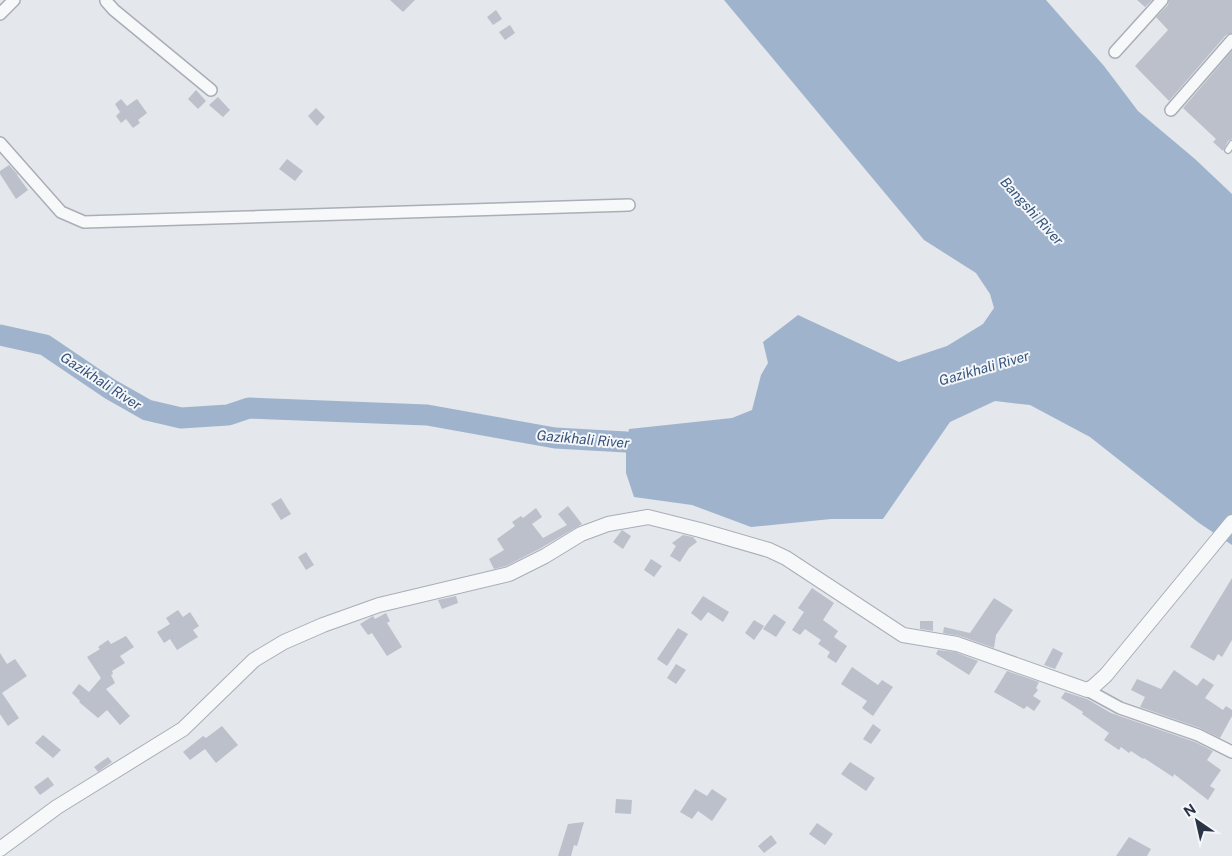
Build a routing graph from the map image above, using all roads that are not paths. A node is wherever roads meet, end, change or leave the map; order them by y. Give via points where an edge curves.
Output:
1 (14, 0) edge
2 (105, 0) edge
3 (1162, 0) edge
4 (0, 14) edge
5 (1232, 40) edge
6 (1115, 52) dead end
7 (212, 90) dead end
8 (1171, 110) dead end
9 (0, 143) edge
10 (629, 205) dead end
11 (1232, 522) edge
12 (1087, 690) junction
13 (1232, 752) edge
14 (0, 850) edge

1 - 4 street
2 - 7 street
3 - 6 street
5 - 8 street
9 - 10 street via 61,212 84,222
11 - 12 street via 1106,675
12 - 13 street via 1120,708 1198,735
12 - 14 street via 957,644 904,635 769,550 648,517 608,524 581,534 509,574 380,605 284,642 254,660 183,729 56,807

